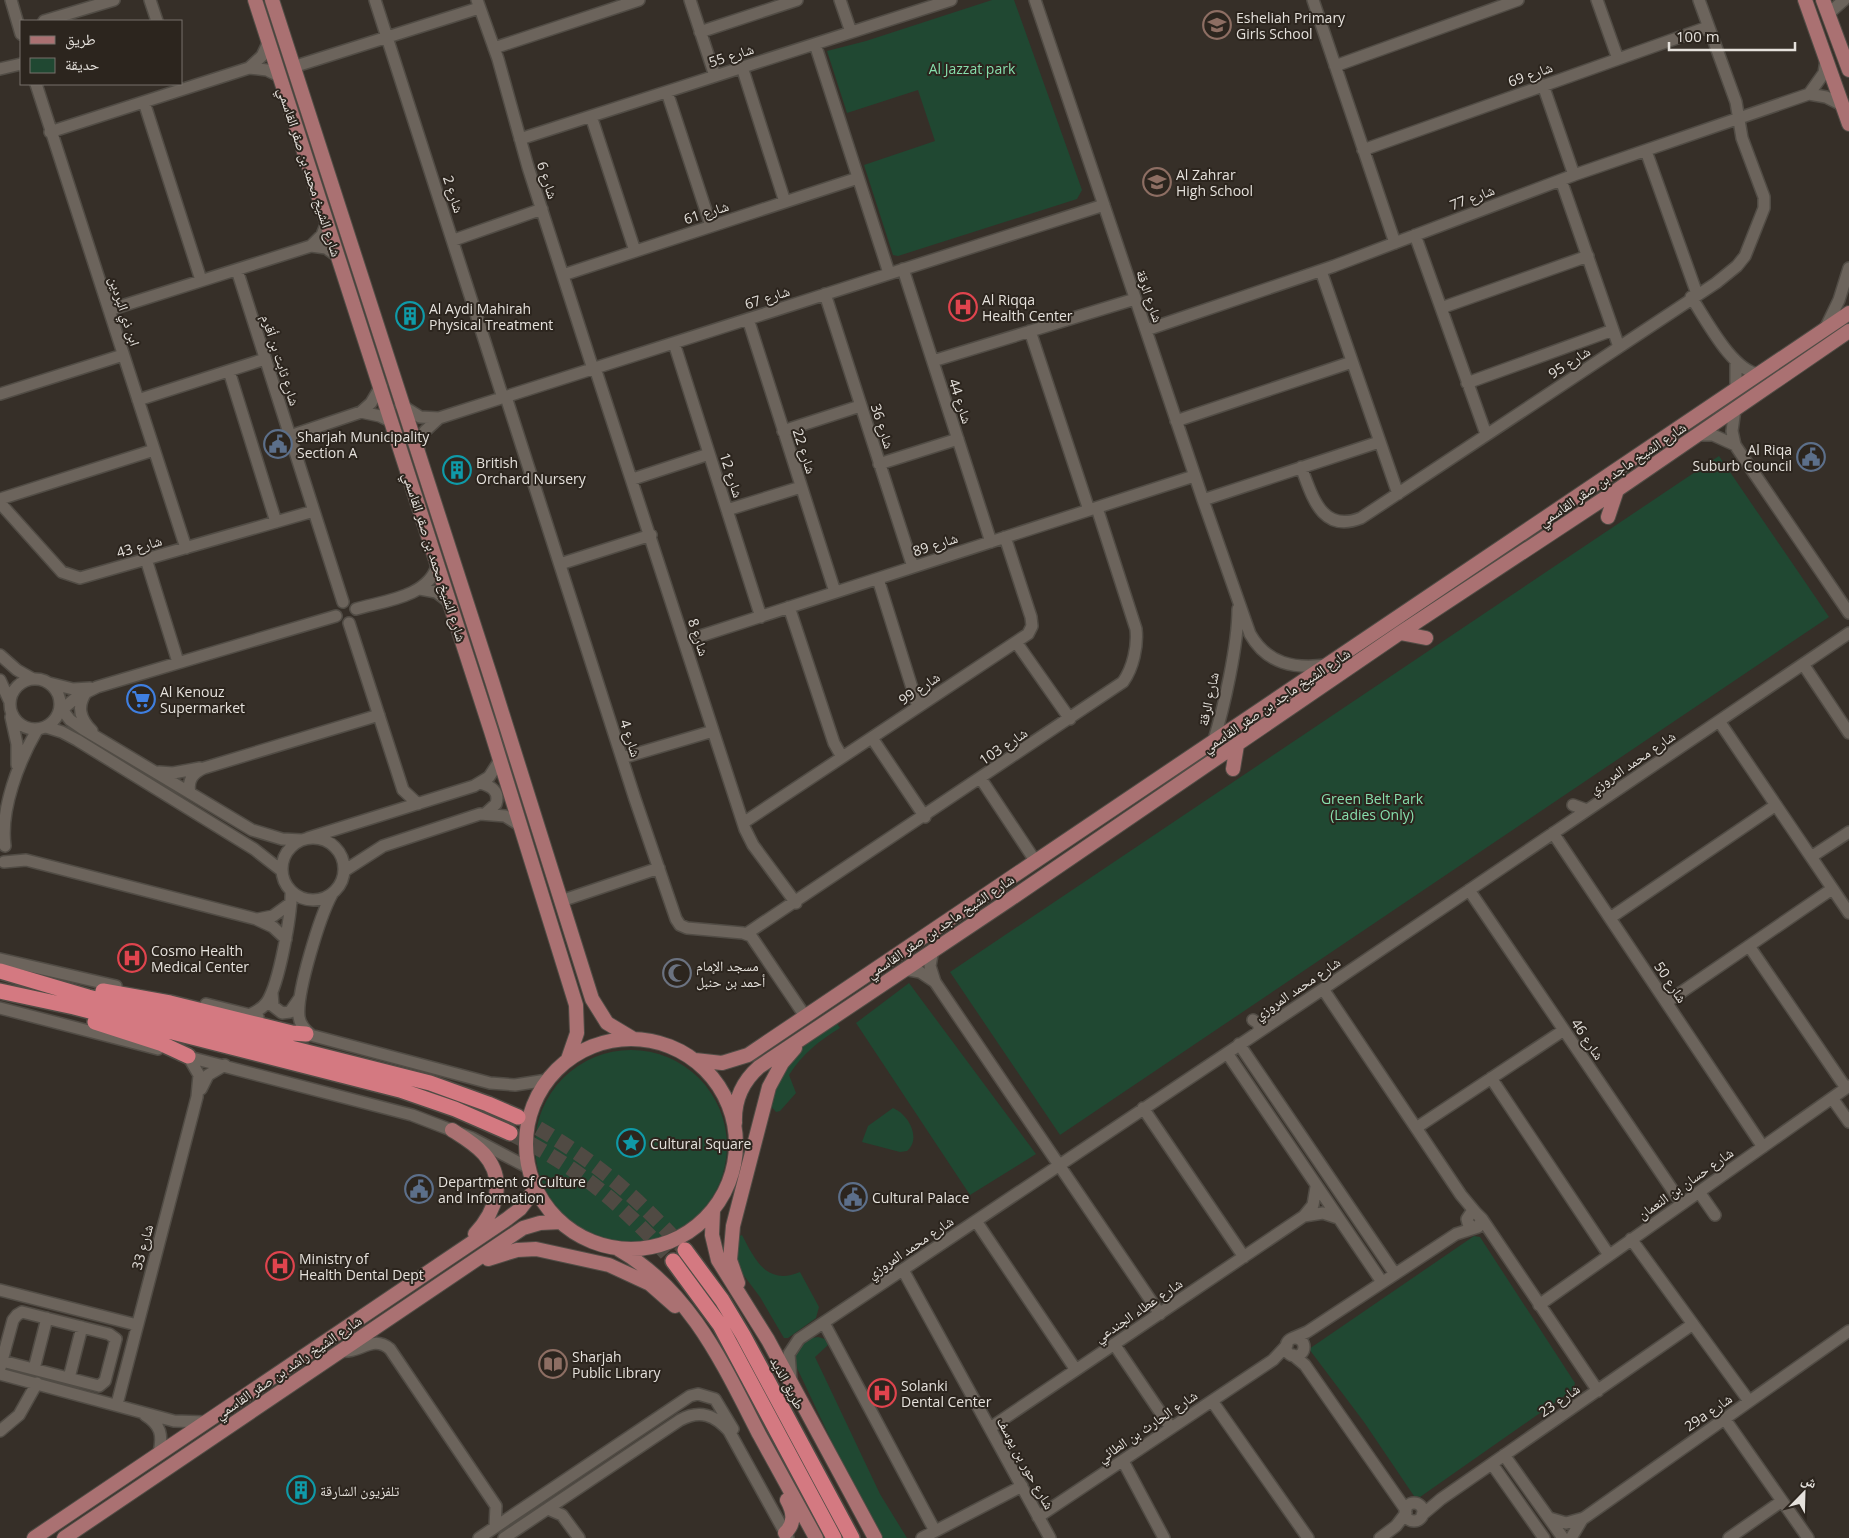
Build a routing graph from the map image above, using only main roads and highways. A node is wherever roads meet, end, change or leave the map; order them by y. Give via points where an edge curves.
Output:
1 (256, 0) edge
2 (272, 0) edge
3 (1805, 0) edge
4 (1822, 0) edge
5 (1849, 70) edge
6 (1849, 124) edge
7 (1849, 313) edge
8 (1849, 331) edge
9 (1842, 339) edge
10 (1617, 490) junction
11 (1608, 517) dead end
12 (1450, 584) junction
13 (1438, 610) junction
14 (1400, 633) junction
15 (1426, 638) dead end
16 (491, 730) junction
17 (509, 734) junction
18 (1237, 745) junction
19 (1232, 769) dead end
20 (1036, 862) junction
21 (1009, 900) junction
22 (0, 971) edge
23 (33, 980) junction
24 (0, 991) edge
25 (22, 996) junction
26 (810, 1032) junction
27 (310, 1035) road end
28 (632, 1038) junction
29 (188, 1056) road end
30 (568, 1059) junction
31 (695, 1060) junction
32 (518, 1117) tunnel mouth
33 (735, 1123) junction
34 (452, 1130) road end
35 (510, 1133) tunnel mouth
36 (536, 1188) junction
37 (713, 1210) junction
38 (561, 1222) junction
39 (615, 1248) junction
40 (461, 1249) junction
41 (685, 1250) tunnel mouth
42 (673, 1260) tunnel mouth
43 (473, 1264) junction
44 (744, 1300) junction
45 (714, 1351) junction
46 (303, 1356) junction
47 (285, 1389) junction
48 (784, 1482) junction
49 (787, 1535) edge
50 (34, 1538) edge
51 (64, 1538) edge
52 (816, 1538) edge
53 (834, 1538) edge
54 (852, 1538) edge
55 (875, 1538) edge

1 - 16 main road, شارع الشيخ محمد بن صقر القاسمي
2 - 17 main road, شارع الشيخ محمد بن صقر القاسمي
3 - 6 main road
4 - 5 main road
7 - 12 main road, شارع الشيخ ماجد بن صقر القاسمي
8 - 9 main road, شارع الشيخ ماجد بن صقر القاسمي
9 - 10 main road, شارع الشيخ ماجد بن صقر القاسمي
10 - 11 main road
10 - 13 main road, شارع الشيخ ماجد بن صقر القاسمي
12 - 13 main road via 1455,585 1455,590 1442,601
12 - 20 main road, شارع الشيخ ماجد بن صقر القاسمي
13 - 14 main road, شارع الشيخ ماجد بن صقر القاسمي
14 - 15 main road
14 - 18 main road, شارع الشيخ ماجد بن صقر القاسمي
16 - 17 main road via 501,745 507,743
16 - 30 main road, شارع الشيخ محمد بن صقر القاسمي via 576,1005 577,1032
17 - 28 main road, شارع الشيخ محمد بن صقر القاسمي via 598,1012 612,1028
18 - 19 main road
18 - 21 main road, شارع الشيخ ماجد بن صقر القاسمي
20 - 21 main road via 1004,890
20 - 31 main road, شارع الشيخ ماجد بن صقر القاسمي via 740,1059 722,1063
21 - 26 main road, شارع الشيخ ماجد بن صقر القاسمي
22 - 23 highway
23 - 27 highway via 170,1003 292,1034
23 - 32 highway via 88,997 430,1082
24 - 25 highway
25 - 29 highway via 160,1043
25 - 35 highway via 400,1090 456,1109
26 - 33 main road, شارع الشيخ ماجد بن صقر القاسمي via 752,1073 738,1096
26 - 44 main road via 775,1075 759,1118 730,1250
28 - 30 main road via 598,1044
28 - 31 main road via 670,1046
30 - 36 main road via 547,1080 528,1122 529,1168
31 - 33 main road via 724,1094
33 - 37 main road via 734,1169 726,1191
34 - 40 main road via 484,1154 493,1168 497,1184 496,1201 490,1217
36 - 38 main road
36 - 40 main road, شارع الشيخ راشد بن صقر القاسمي via 514,1214
37 - 39 main road via 698,1226 659,1246
37 - 44 main road via 712,1235 718,1260
38 - 39 main road via 586,1239
38 - 43 main road, شارع الشيخ راشد بن صقر القاسمي via 529,1226
39 - 45 main road via 644,1265 671,1289
40 - 46 main road, شارع الشيخ راشد بن صقر القاسمي
41 - 54 highway, طريق الذيد via 740,1329
42 - 53 highway via 720,1325
43 - 45 main road via 507,1252 536,1249 624,1270 661,1293
43 - 47 main road, شارع الشيخ راشد بن صقر القاسمي
44 - 55 main road
45 - 48 main road
46 - 47 main road via 305,1364 287,1378
46 - 50 main road, شارع الشيخ راشد بن صقر القاسمي
47 - 51 main road, شارع الشيخ راشد بن صقر القاسمي
48 - 49 main road via 793,1516
48 - 52 main road

